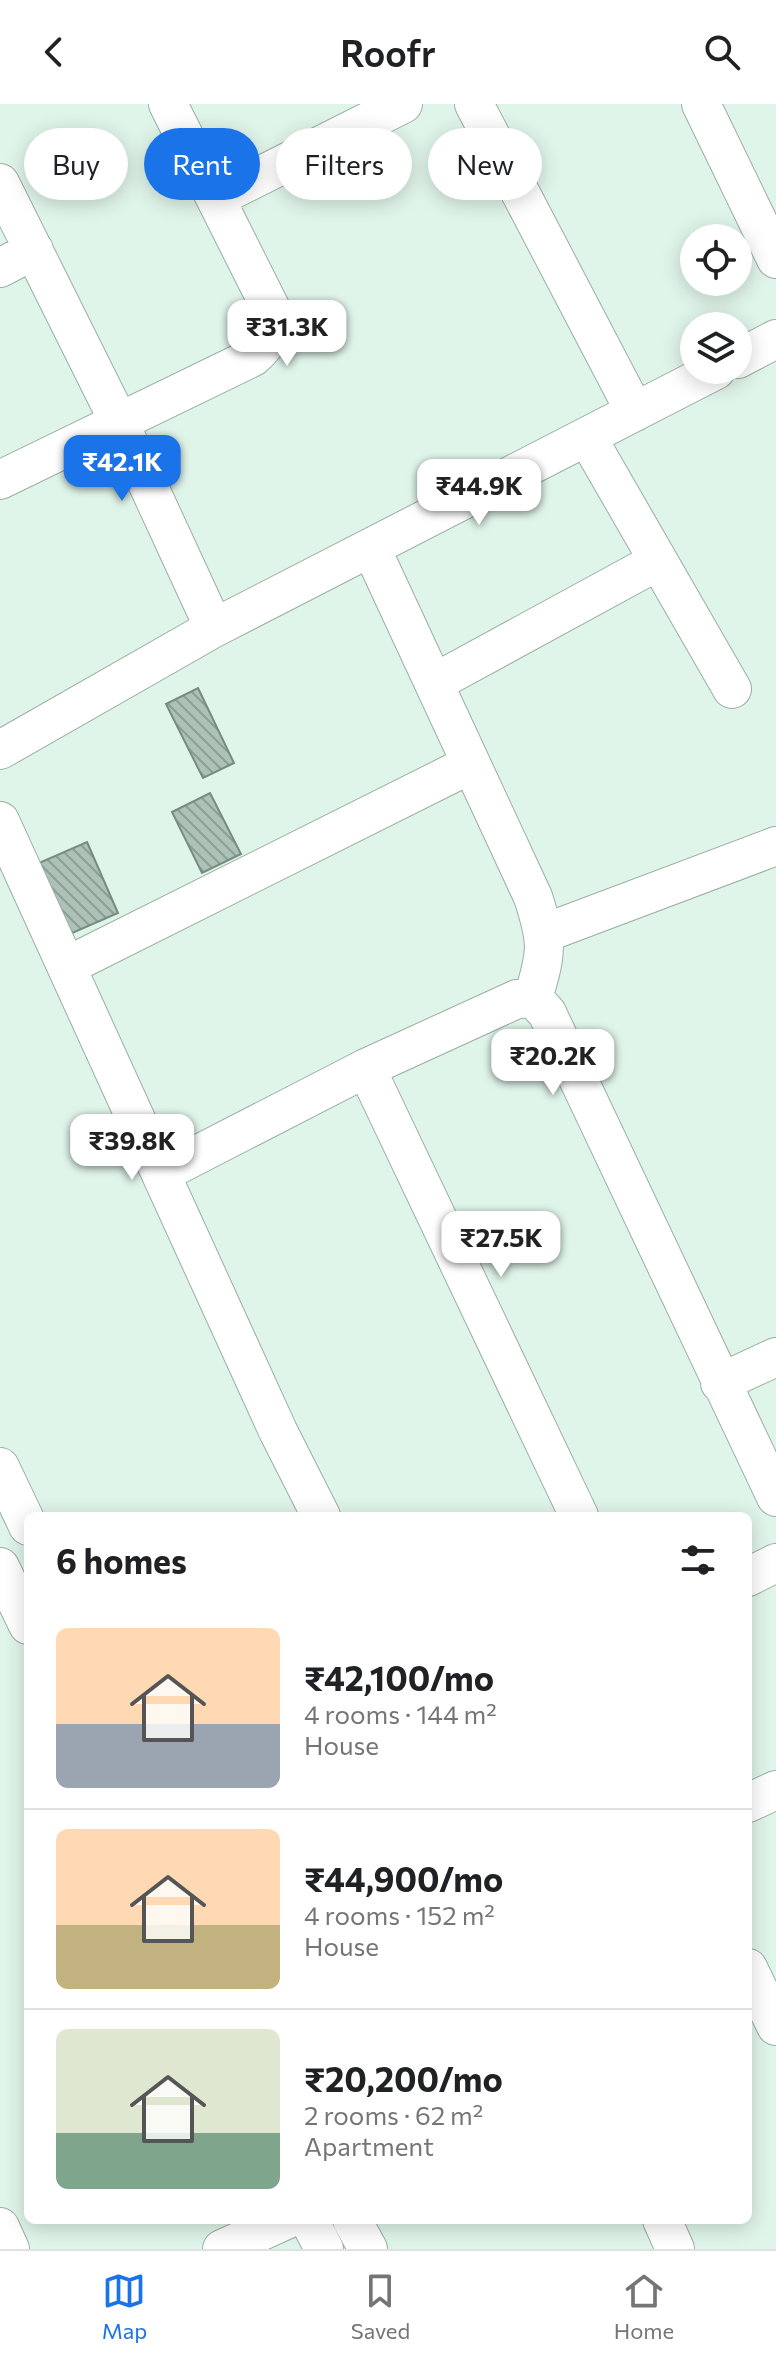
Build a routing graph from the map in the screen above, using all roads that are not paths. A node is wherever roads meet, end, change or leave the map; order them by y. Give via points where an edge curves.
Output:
1 (168, 104) edge
2 (403, 104) edge
3 (474, 104) edge
4 (701, 104) edge
5 (180, 128) edge
6 (260, 176) edge
7 (0, 183) edge
8 (217, 200) edge
9 (34, 250) junction
10 (776, 259) edge
11 (0, 268) edge
12 (776, 339) edge
13 (752, 352) edge
14 (689, 384) edge
15 (635, 412) junction
16 (119, 422) junction
17 (587, 437) junction
18 (0, 480) edge
19 (371, 548) junction
20 (658, 561) junction
21 (214, 628) junction
22 (434, 683) junction
23 (732, 689) dead end
24 (0, 750) edge
25 (471, 764) junction
26 (0, 821) edge
27 (776, 846) edge
28 (545, 933) junction
29 (67, 966) junction
30 (533, 998) junction
31 (366, 1068) junction
32 (162, 1173) junction
33 (776, 1357) edge
34 (720, 1383) junction
35 (0, 1467) edge
36 (776, 1497) edge
37 (319, 1512) edge
38 (577, 1512) edge
39 (24, 1518) edge
40 (776, 1563) edge
41 (0, 1567) edge
42 (752, 1575) edge
43 (24, 1617) edge
44 (776, 1790) edge
45 (752, 1801) edge
46 (752, 1976) edge
47 (776, 2026) edge
48 (277, 2224) edge
49 (311, 2224) edge
50 (354, 2224) edge
51 (664, 2224) edge
52 (0, 2227) edge
53 (10, 2249) edge
54 (222, 2249) edge
55 (324, 2249) edge
56 (368, 2249) edge
57 (675, 2249) edge

1 - 5 street
2 - 6 street
3 - 15 street
4 - 10 street
7 - 9 street
8 - 16 street via 272,311 268,344 253,357
9 - 11 street
9 - 16 street
12 - 13 street
14 - 15 street
15 - 17 street
16 - 18 street
16 - 21 street
17 - 19 street
17 - 20 street
19 - 21 street
19 - 22 street
20 - 22 street
20 - 23 street
21 - 24 street
22 - 25 street
25 - 28 street
25 - 29 street
26 - 29 street
27 - 28 street
28 - 30 street via 544,963
29 - 32 street
30 - 31 street via 517,999
30 - 34 street via 547,1013
31 - 32 street
31 - 38 street
32 - 37 street
33 - 34 street
34 - 36 street
35 - 39 street
40 - 42 street
41 - 43 street
44 - 45 street
46 - 47 street
48 - 54 street
49 - 55 street
50 - 56 street
51 - 57 street
52 - 53 street

